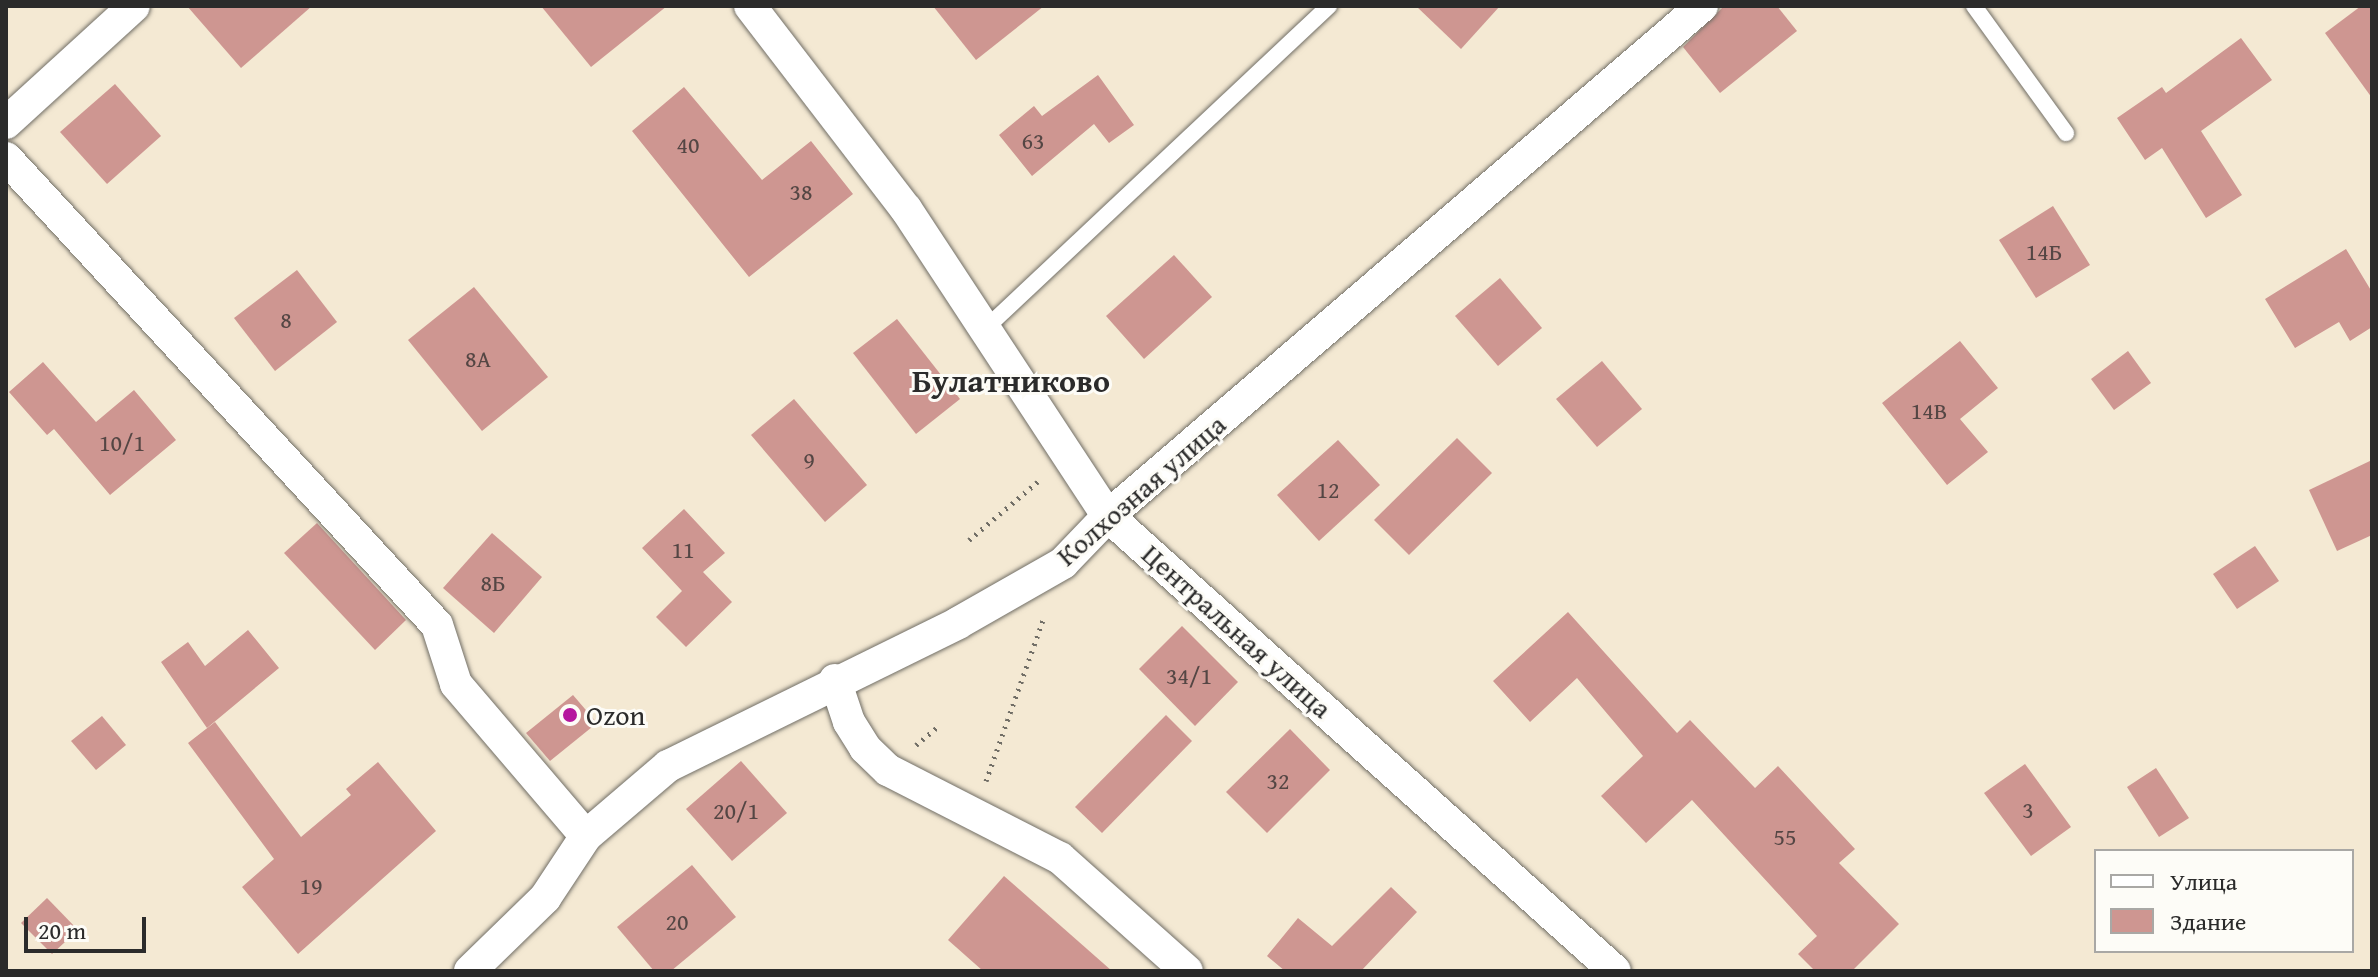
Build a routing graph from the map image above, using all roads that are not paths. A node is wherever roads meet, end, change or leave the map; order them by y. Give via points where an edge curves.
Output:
1 (134, 6) edge
2 (750, 6) edge
3 (1329, 6) edge
4 (1702, 6) edge
5 (1974, 6) edge
6 (6, 123) edge
7 (2066, 133) dead end
8 (6, 158) edge
9 (985, 329) junction
10 (1108, 516) junction
11 (835, 680) junction
12 (586, 836) junction
13 (470, 971) edge
14 (1187, 971) edge
15 (1615, 971) edge

1 - 6 street
2 - 9 street, Центральная улица via 906,209
3 - 9 lane
4 - 10 street, Колхозная улица
5 - 7 lane
8 - 12 street via 437,625 456,684
9 - 10 street, Центральная улица
10 - 11 street, Колхозная улица via 1063,563 958,623
10 - 15 street, Центральная улица
11 - 12 street, Колхозная улица via 668,766
11 - 14 street via 849,722 888,770 1060,858
12 - 13 street, Колхозная улица via 545,898

